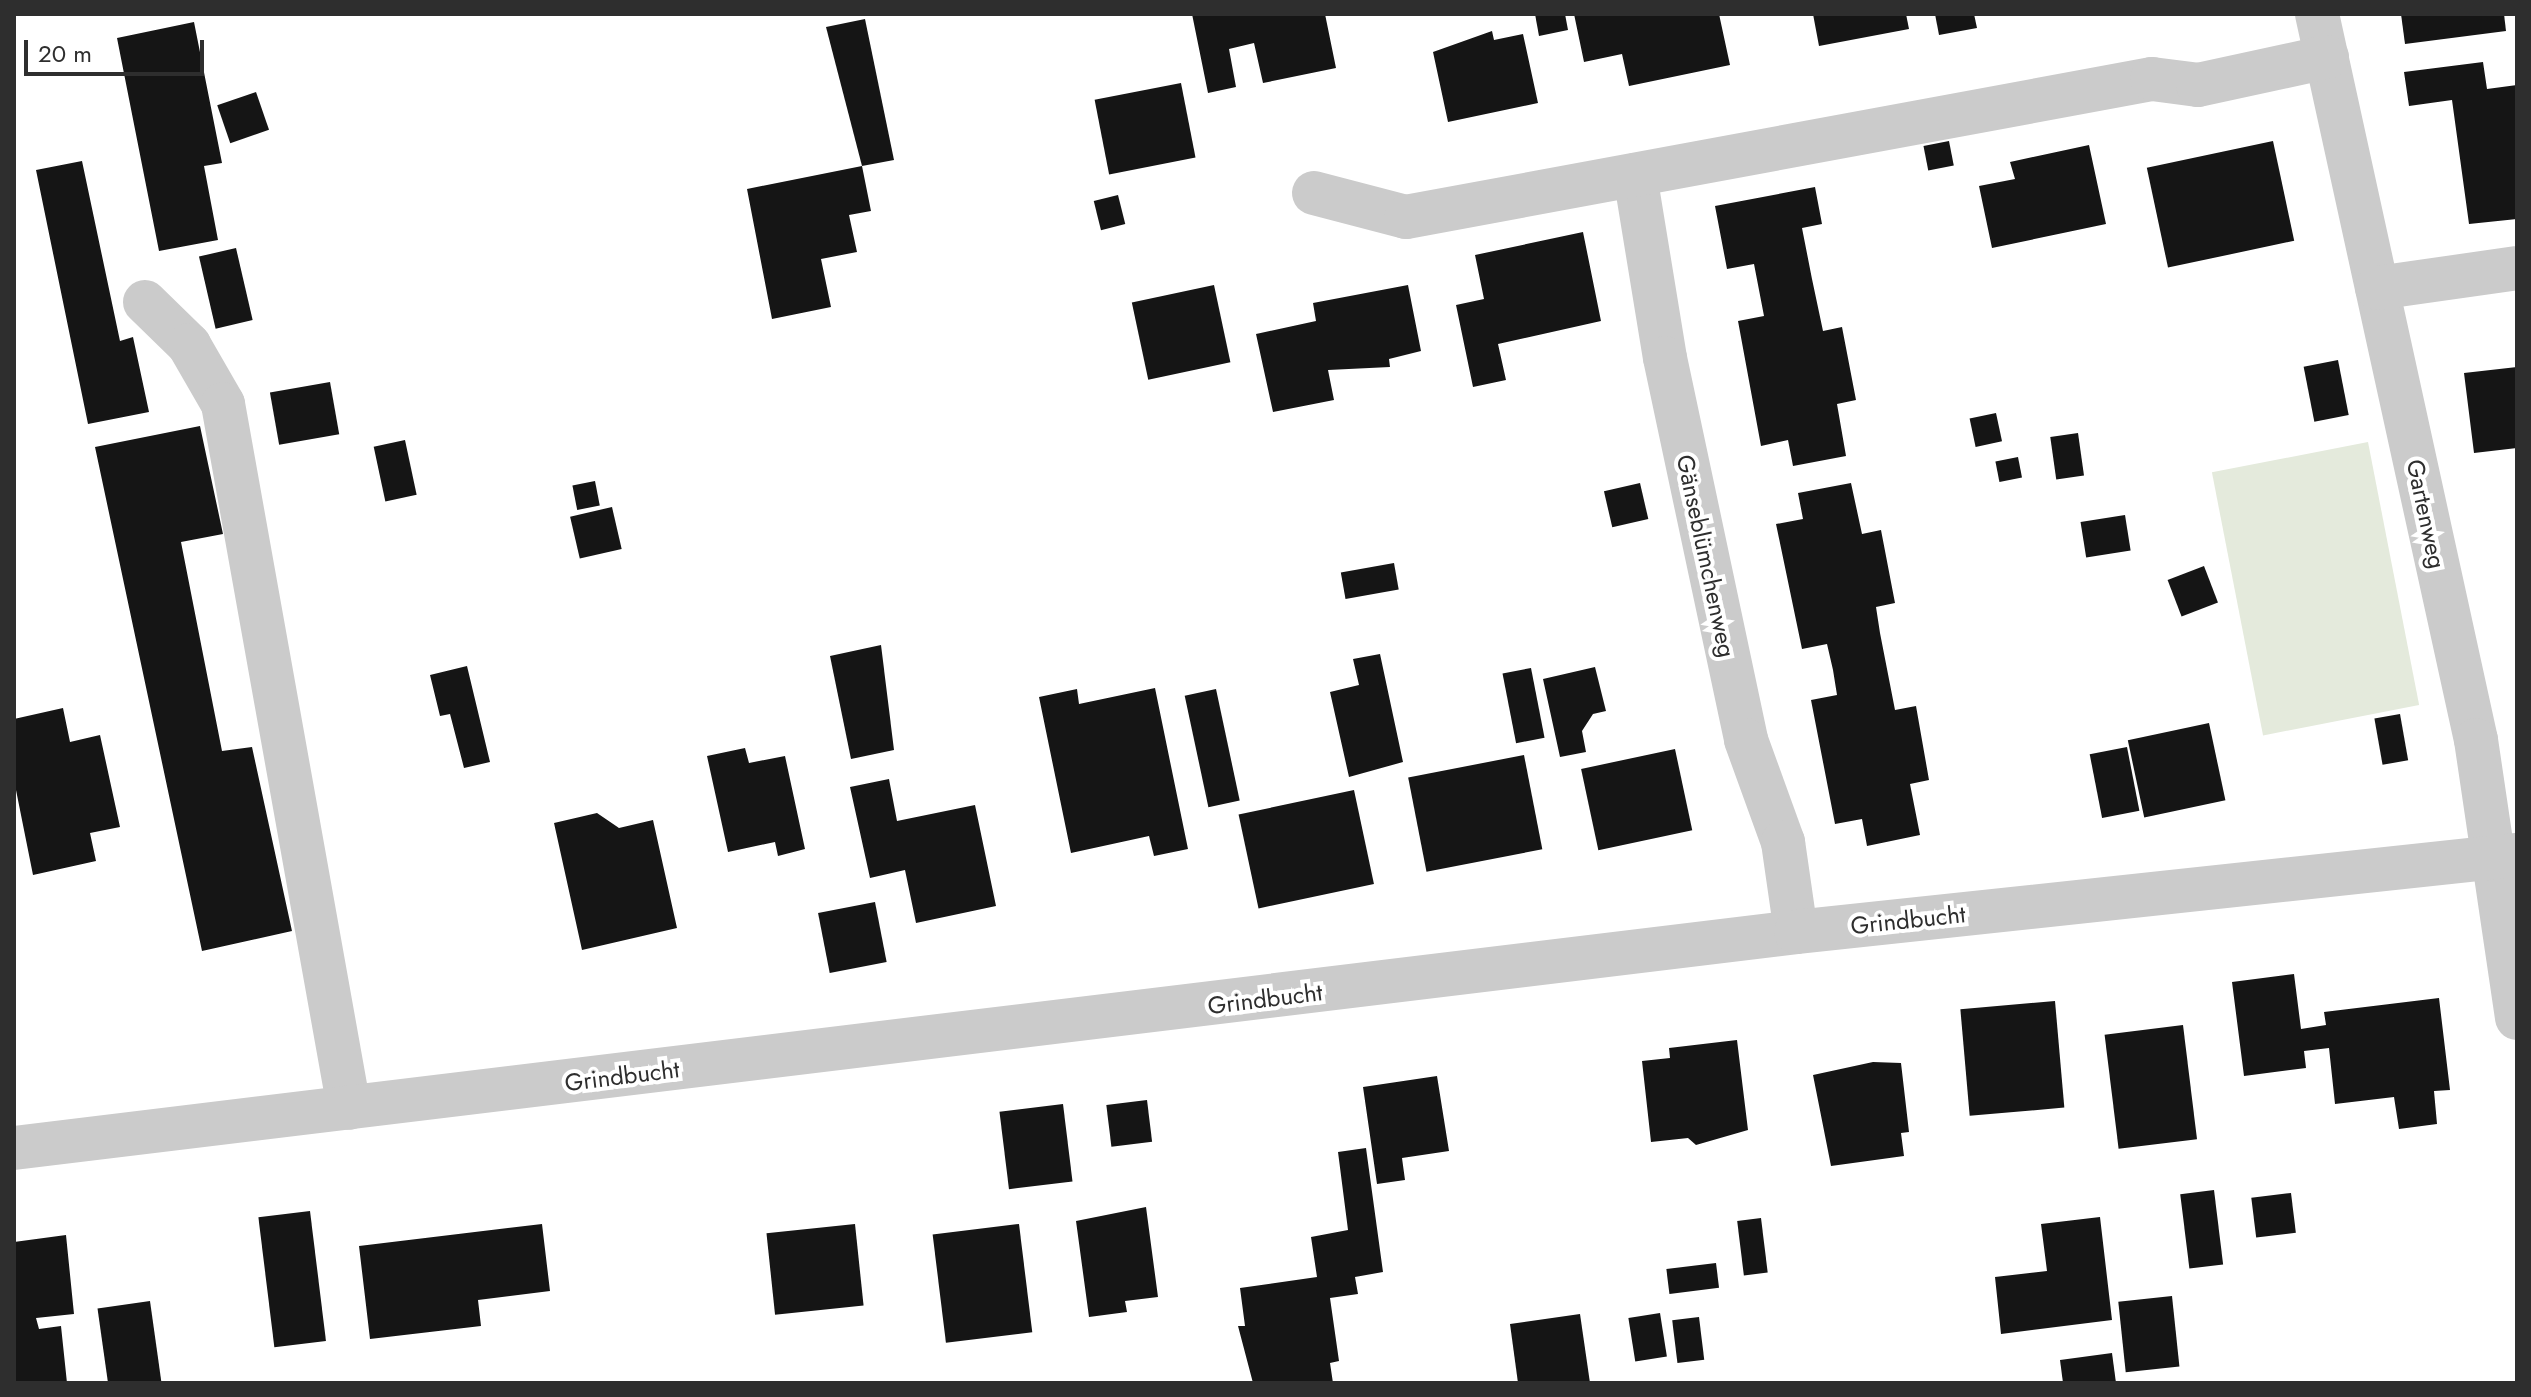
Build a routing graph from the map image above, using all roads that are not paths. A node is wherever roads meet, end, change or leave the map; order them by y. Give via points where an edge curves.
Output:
1 (2317, 14) edge
2 (2327, 57) junction
3 (1635, 175) junction
4 (1314, 193) dead end
5 (2517, 268) edge
6 (2377, 288) junction
7 (145, 302) dead end
8 (2506, 856) edge
9 (1796, 932) junction
10 (2517, 1018) edge
11 (349, 1108) junction
12 (14, 1148) edge

1 - 2 street, Gartenweg
2 - 3 street via 2198,85 2152,79
2 - 6 street, Gartenweg
3 - 4 street via 1406,217
3 - 9 street, Gänseblümchenweg via 1671,389 1746,740 1783,842
5 - 6 street
6 - 8 street, Gartenweg
7 - 11 street via 189,345 223,404
8 - 9 street, Grindbucht
8 - 10 street, Gartenweg
9 - 11 street, Grindbucht
11 - 12 street, Grindbucht

